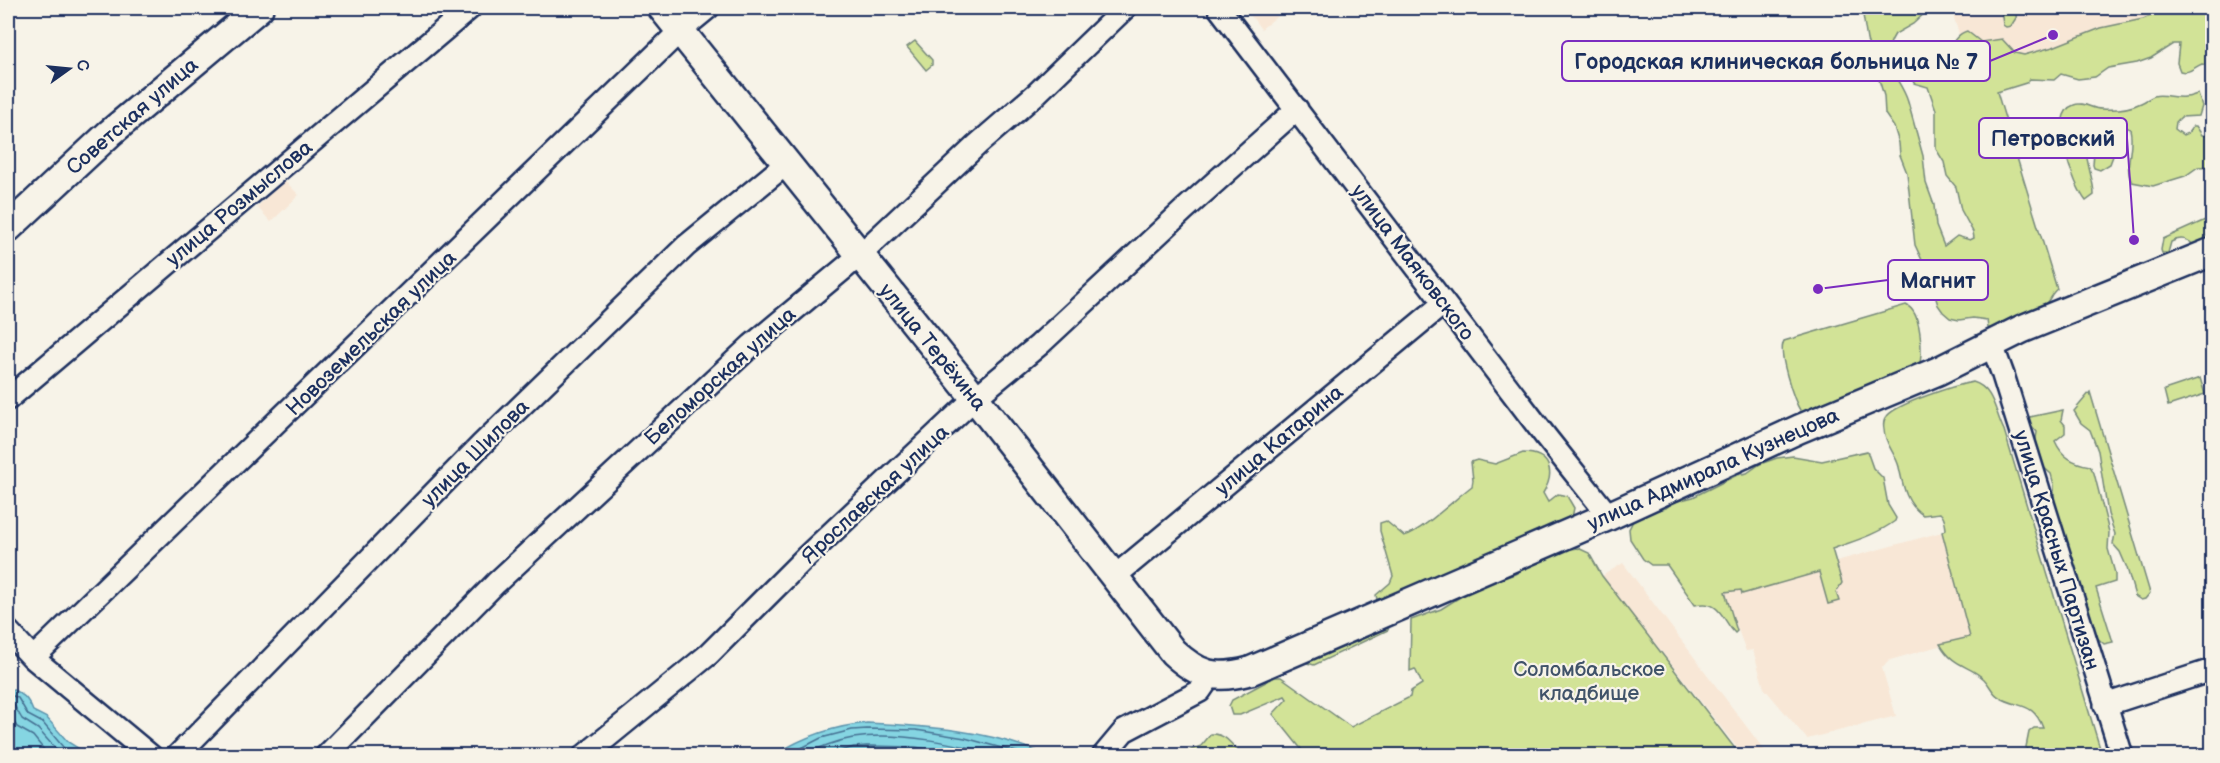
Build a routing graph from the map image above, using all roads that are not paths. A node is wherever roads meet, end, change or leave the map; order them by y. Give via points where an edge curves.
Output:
1 (259, 8) edge
2 (470, 8) edge
3 (662, 8) edge
4 (708, 8) edge
5 (1125, 8) edge
6 (1219, 8) edge
7 (680, 31) junction
8 (1297, 109) junction
9 (786, 164) junction
10 (8, 228) edge
11 (2212, 252) edge
12 (860, 256) junction
13 (1444, 303) junction
14 (1992, 345) junction
15 (975, 398) junction
16 (8, 399) edge
17 (1609, 516) junction
18 (1113, 577) junction
19 (8, 631) edge
20 (33, 658) junction
21 (2212, 670) edge
22 (1211, 675) junction
23 (2105, 705) junction
24 (1107, 751) edge
25 (151, 756) edge
26 (177, 756) edge
27 (326, 756) edge
28 (584, 756) edge
29 (2122, 756) edge

1 - 10 main road, Советская улица via 110,133
2 - 16 street, улица Розмыслова
3 - 7 main road, улица Терёхина
4 - 7 street, Новоземельская улица
5 - 12 street, Беломорская улица
6 - 8 street, улица Маяковского
7 - 9 main road, улица Терёхина
7 - 20 street, Новоземельская улица
8 - 13 street, улица Маяковского
8 - 15 street, Ярославская улица via 1039,345
9 - 12 main road, улица Терёхина
9 - 26 street, улица Шилова via 678,254 481,445
11 - 14 main road, улица Адмирала Кузнецова via 2022,329
12 - 15 main road, улица Терёхина
12 - 27 street, Беломорская улица via 752,345 496,583
13 - 17 street, улица Маяковского
13 - 18 street, улица Катарина
14 - 17 main road, улица Адмирала Кузнецова
14 - 23 street, улица Красных Партизан
15 - 18 main road, улица Терёхина
15 - 28 street, Ярославская улица via 709,654
17 - 22 main road, улица Адмирала Кузнецова via 1250,671
18 - 22 main road, улица Терёхина via 1173,652 1188,666
19 - 20 street
20 - 25 street
21 - 23 street
22 - 24 street via 1200,691 1124,731
23 - 29 street, улица Красных Партизан

